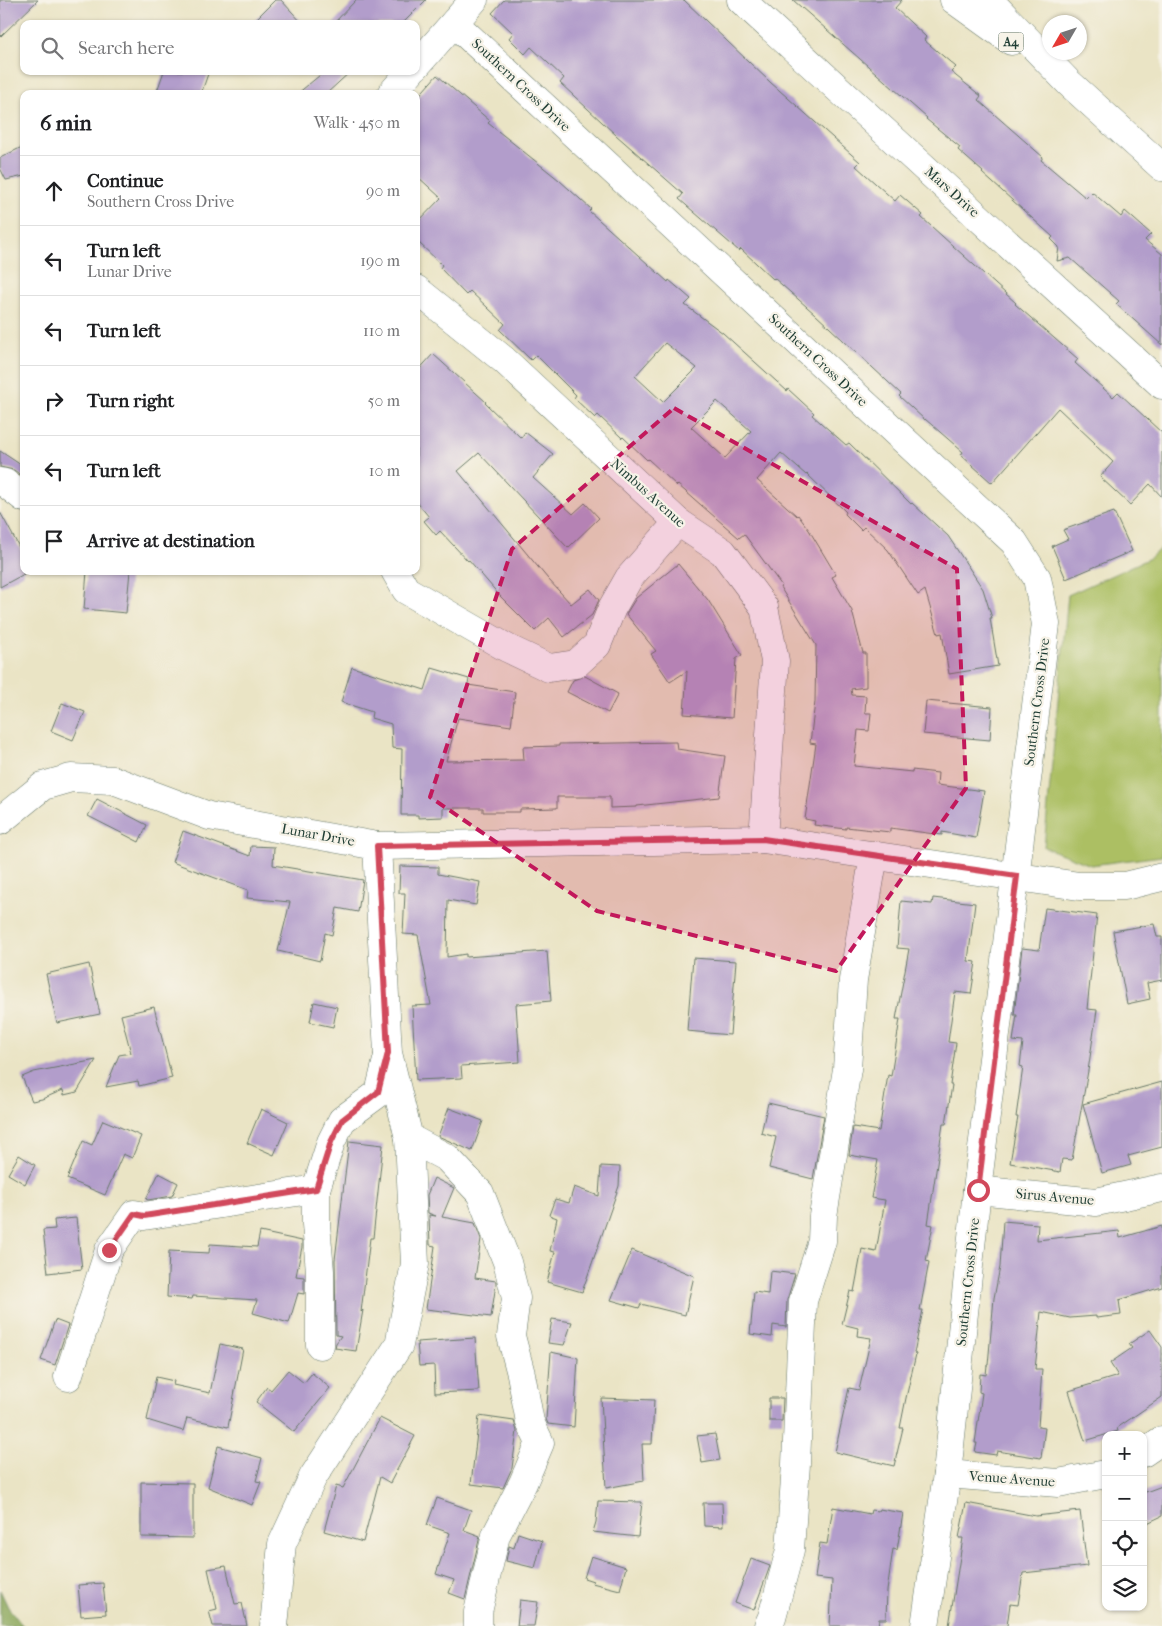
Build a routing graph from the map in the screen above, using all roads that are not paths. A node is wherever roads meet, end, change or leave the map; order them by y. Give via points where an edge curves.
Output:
1 (474, 0) edge
2 (741, 0) edge
3 (954, 0) edge
4 (989, 0) edge
5 (454, 23) junction
6 (420, 61) edge
7 (408, 75) edge
8 (1068, 83) junction
9 (394, 90) edge
10 (1162, 167) edge
11 (420, 292) edge
12 (1162, 384) edge
13 (0, 482) edge
14 (20, 495) edge
15 (678, 522) junction
16 (397, 575) edge
17 (0, 821) edge
18 (763, 839) junction
19 (377, 846) junction
20 (874, 855) junction
21 (1017, 876) junction
22 (1162, 877) edge
23 (388, 1053) junction
24 (409, 1138) junction
25 (1162, 1188) edge
26 (316, 1189) junction
27 (978, 1190) junction
28 (320, 1345) dead end
29 (68, 1377) dead end
30 (1162, 1440) edge
31 (1147, 1450) edge
32 (947, 1474) junction
33 (1102, 1475) edge
34 (274, 1626) edge
35 (478, 1626) edge
36 (768, 1626) edge
37 (925, 1626) edge

1 - 5 main road
2 - 12 main road, Mars Drive
3 - 8 main road, A4
4 - 8 main road, A4
5 - 6 main road
5 - 21 main road, Southern Cross Drive via 1014,542 1037,578 1046,624
7 - 9 main road
8 - 10 main road, A4
11 - 15 main road, Nimbus Avenue via 504,360
13 - 14 main road
15 - 16 main road via 629,578 597,645 576,664 548,668 507,648 406,590
15 - 18 main road, Nimbus Avenue via 723,552 764,607 775,661
17 - 19 main road, Lunar Drive via 44,786 71,778 113,780 209,816
18 - 19 main road, Lunar Drive
18 - 20 main road, Lunar Drive
19 - 23 main road
20 - 21 main road, Lunar Drive
20 - 36 main road via 853,980 847,1069 823,1216 822,1241 804,1301 790,1550
21 - 22 main road, Lunar Drive via 1079,886 1125,886
21 - 27 main road, Southern Cross Drive
23 - 24 main road
23 - 26 main road via 378,1092 342,1120 331,1142
24 - 34 main road via 415,1264 399,1345 313,1477 282,1544
24 - 35 main road via 447,1158 480,1193 507,1262 516,1298 511,1336 530,1422 540,1443 524,1483 496,1535 478,1612
25 - 27 main road, Sirus Avenue via 1096,1202
26 - 28 main road
26 - 29 main road via 144,1216 134,1214 109,1250
27 - 32 main road, Southern Cross Drive
30 - 31 main road
32 - 33 main road, Venue Avenue via 1058,1483
32 - 37 main road, Southern Cross Drive

